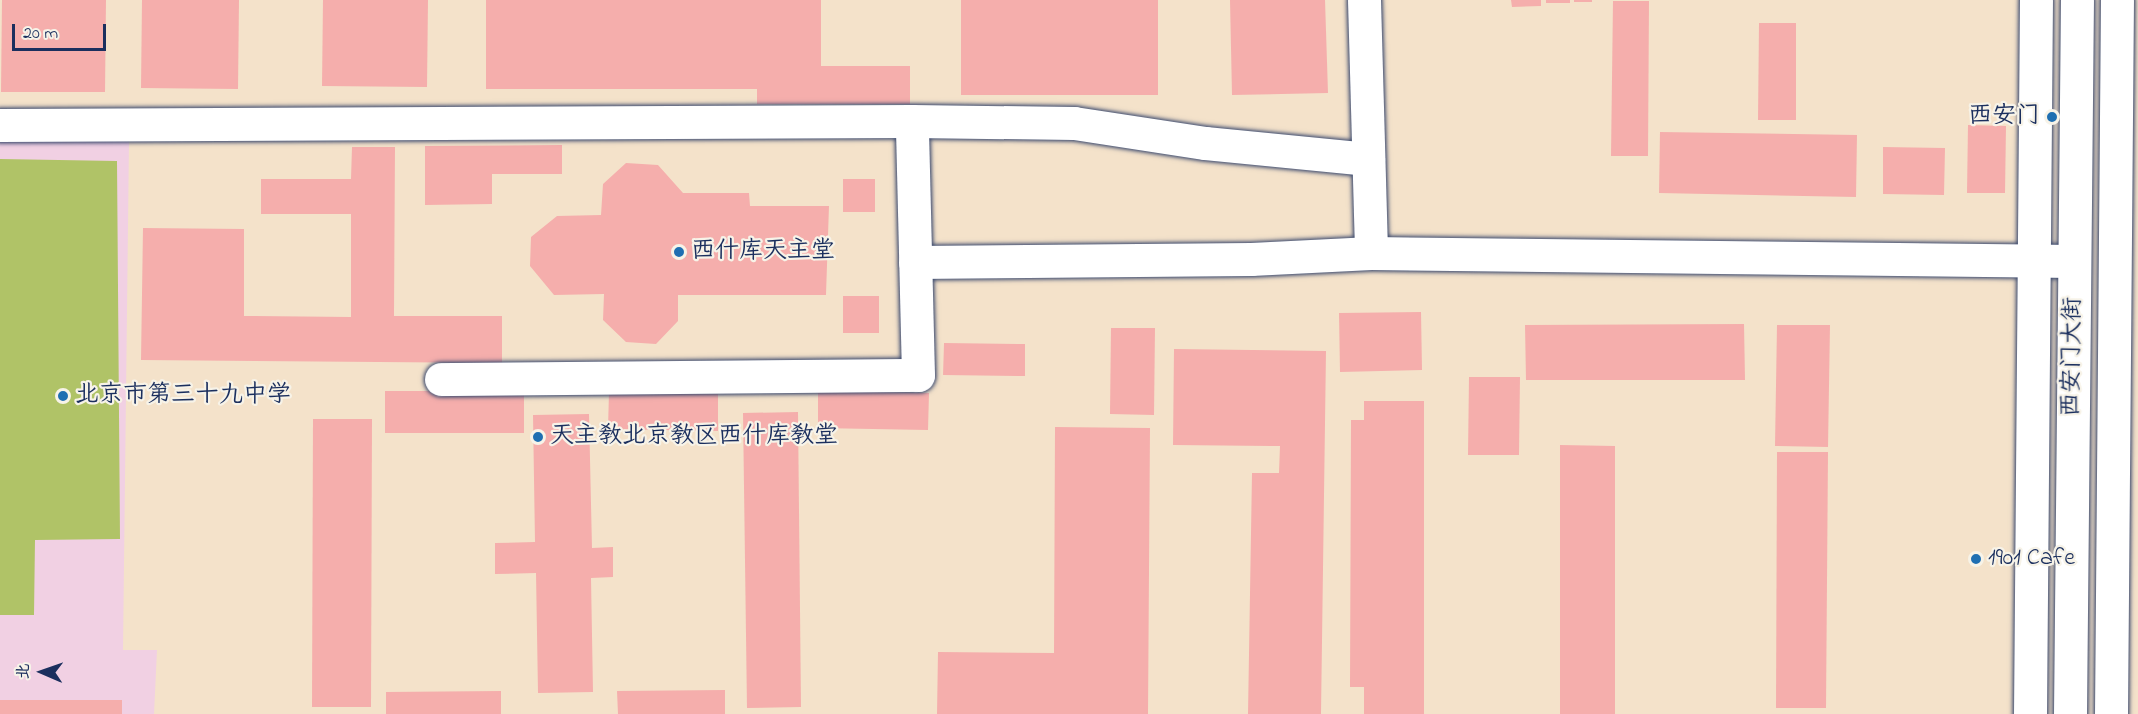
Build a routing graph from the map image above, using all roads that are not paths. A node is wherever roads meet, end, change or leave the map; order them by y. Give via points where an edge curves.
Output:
1 (1364, 0) edge
2 (2036, 0) edge
3 (2077, 0) edge
4 (2117, 0) edge
5 (2127, 95) edge
6 (912, 121) junction
7 (0, 124) edge
8 (1368, 159) junction
9 (1371, 253) junction
10 (2033, 261) junction
11 (2074, 261) junction
12 (915, 262) junction
13 (441, 379) dead end
14 (2030, 714) edge
15 (2070, 714) edge
16 (2112, 714) edge

1 - 8 street
2 - 10 street, 西安门大街
3 - 11 street, 西安门大街
4 - 5 street, 西安门大街
5 - 16 street, 西安门大街
6 - 7 street
6 - 8 street via 1074,123 1205,143
6 - 12 street
8 - 9 street
9 - 10 street
9 - 12 street via 1251,259
10 - 11 street
10 - 14 street, 西安门大街
11 - 15 street, 西安门大街
12 - 13 street via 918,375

